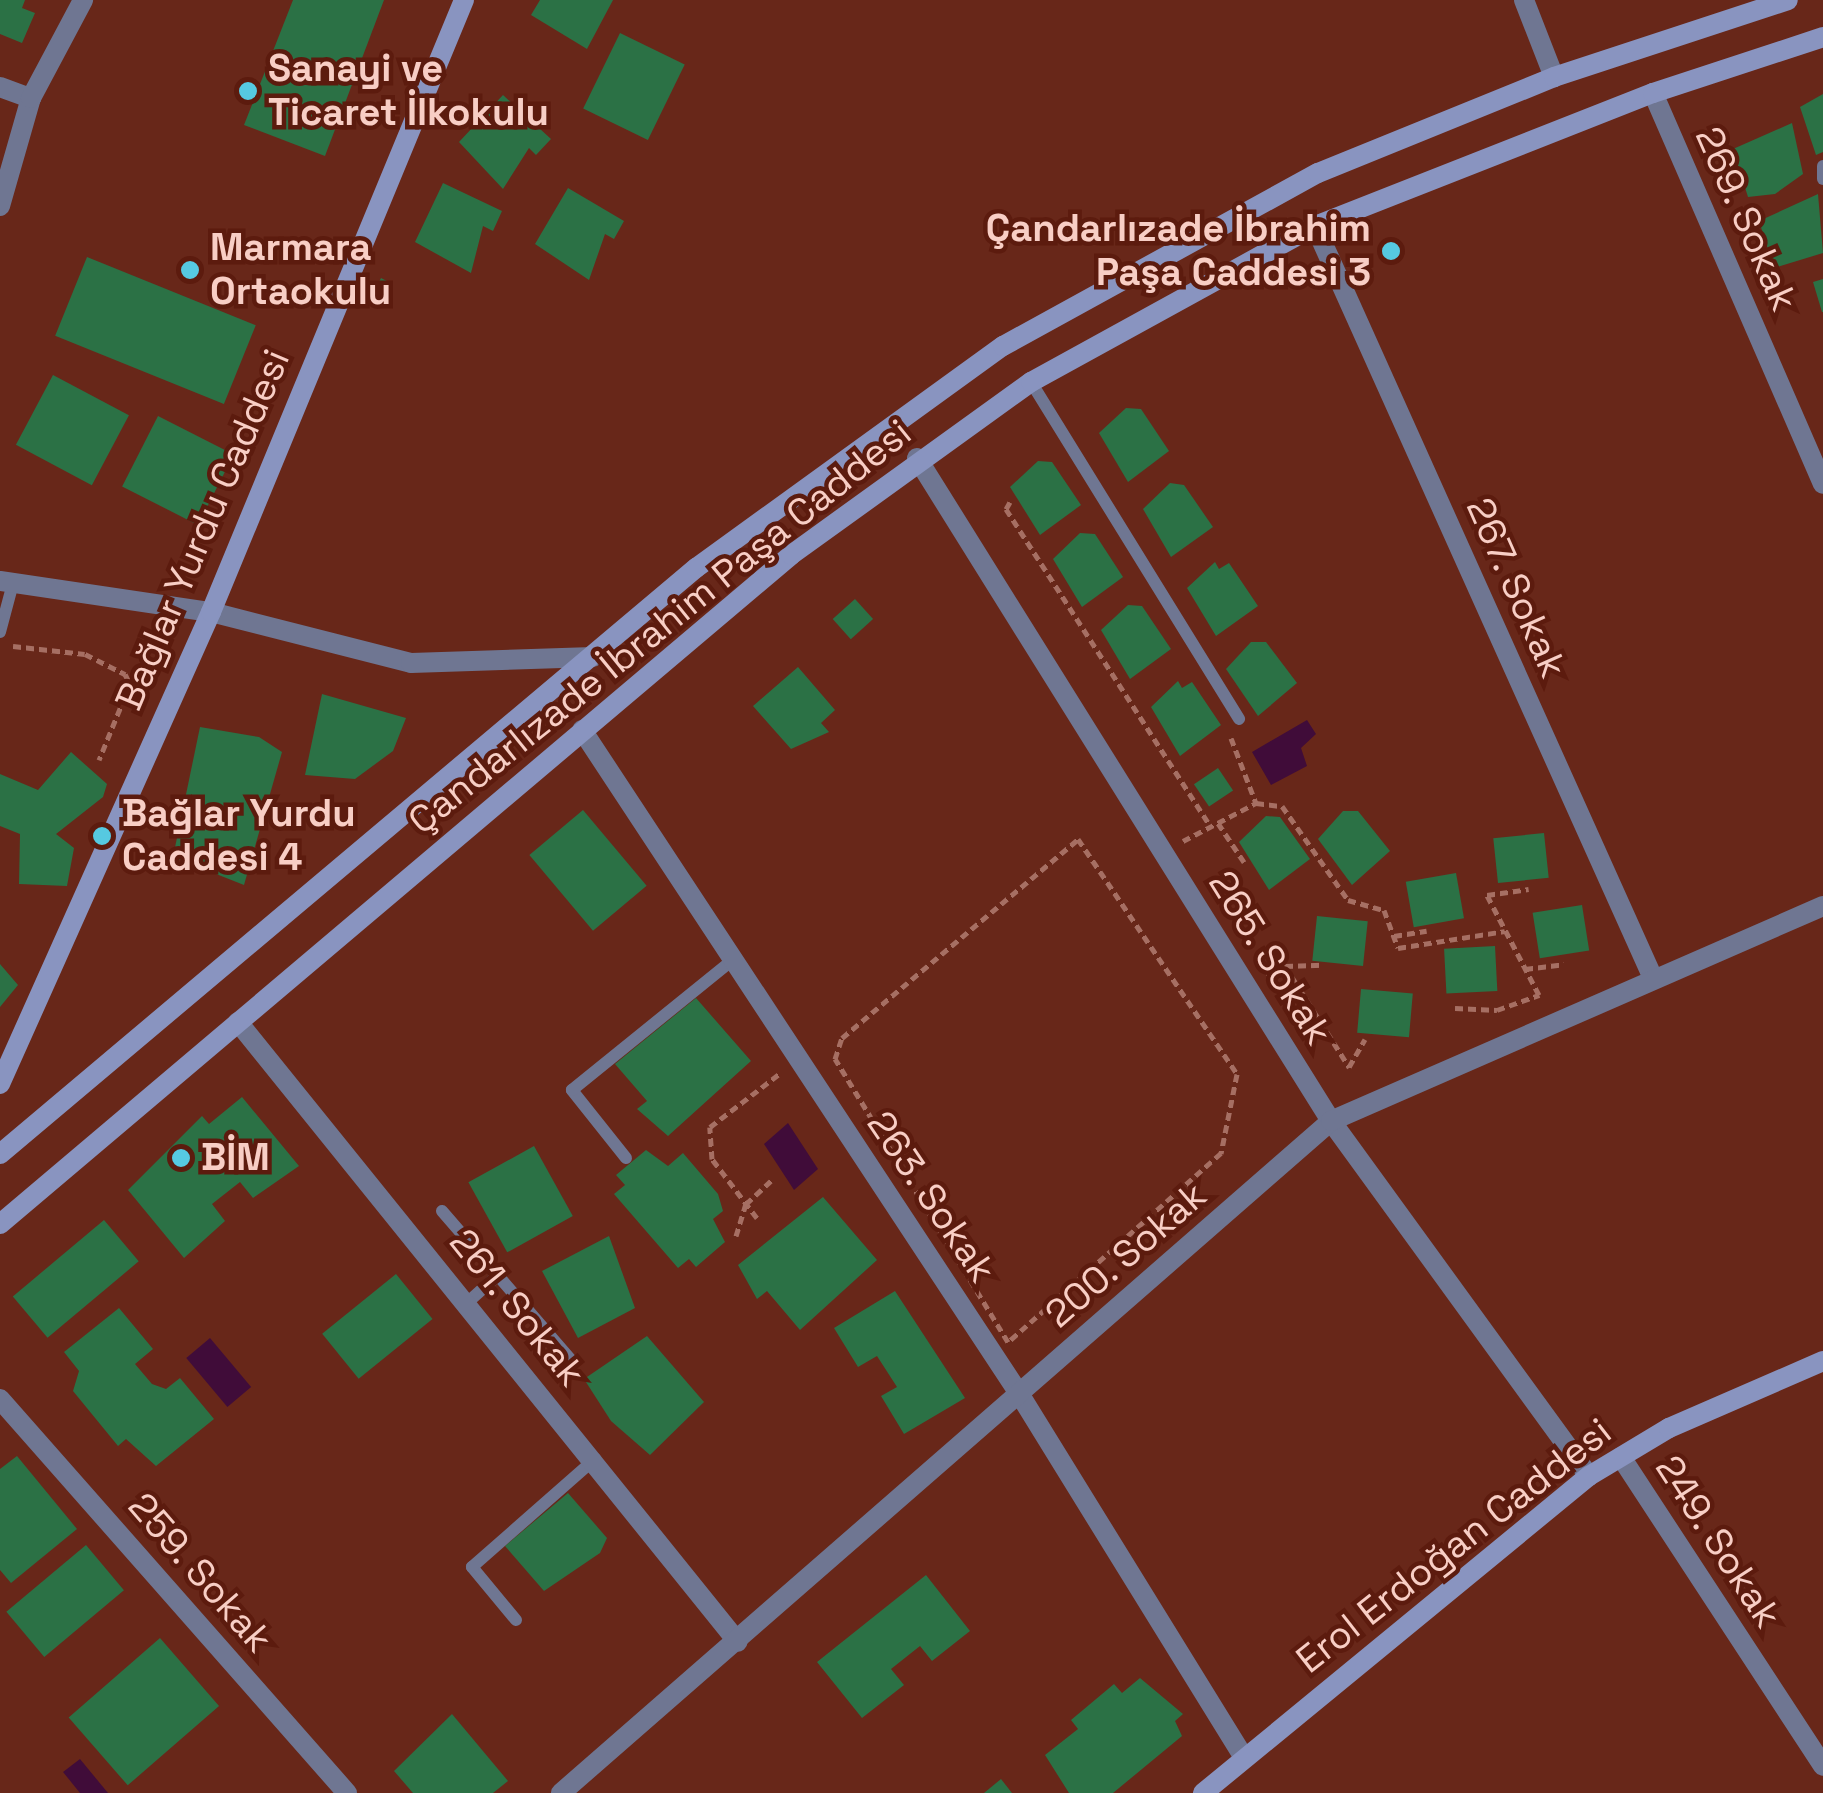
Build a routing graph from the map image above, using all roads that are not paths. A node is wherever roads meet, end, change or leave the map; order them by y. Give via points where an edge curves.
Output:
1 (83, 0) edge
2 (464, 0) edge
3 (1524, 0) edge
4 (1788, 0) edge
5 (1823, 37) edge
6 (1554, 78) junction
7 (0, 87) edge
8 (1653, 93) junction
9 (31, 98) junction
10 (1823, 166) edge
11 (1823, 179) edge
12 (0, 206) edge
13 (1315, 226) junction
14 (1032, 382) junction
15 (918, 458) junction
16 (1823, 484) edge
17 (6, 582) edge
18 (211, 612) junction
19 (0, 632) edge
20 (593, 657) junction
21 (1238, 718) road end
22 (582, 730) junction
23 (1823, 906) edge
24 (734, 960) junction
25 (1652, 978) junction
26 (238, 1022) junction
27 (0, 1084) edge
28 (1331, 1122) junction
29 (0, 1154) edge
30 (626, 1158) dead end
31 (442, 1211) dead end
32 (0, 1224) edge
33 (498, 1275) junction
34 (468, 1302) junction
35 (1823, 1361) edge
36 (574, 1362) dead end
37 (1020, 1395) junction
38 (0, 1399) edge
39 (1621, 1457) junction
40 (595, 1460) junction
41 (1588, 1476) junction
42 (516, 1620) dead end
43 (738, 1642) junction
44 (1244, 1758) junction
45 (1823, 1766) edge
46 (1216, 1789) edge
47 (347, 1793) edge
48 (562, 1793) edge

1 - 9 street
2 - 18 main road, Bağlar Yurdu Caddesi
3 - 6 street
4 - 6 main road, Çandarlızade İbrahim Paşa Caddesi
5 - 8 main road, Çandarlızade İbrahim Paşa Caddesi
6 - 20 main road, Çandarlızade İbrahim Paşa Caddesi via 1318,173 1002,346 852,448
7 - 9 street
8 - 13 main road, Çandarlızade İbrahim Paşa Caddesi
8 - 16 street, 269. Sokak
9 - 12 street
10 - 11 lane
13 - 14 main road, Çandarlızade İbrahim Paşa Caddesi
13 - 25 street, 267. Sokak
14 - 15 main road, Çandarlızade İbrahim Paşa Caddesi
14 - 21 lane
15 - 22 main road, Çandarlızade İbrahim Paşa Caddesi
15 - 28 street, 265. Sokak
17 - 18 street
17 - 19 lane
18 - 20 street via 412,664
18 - 27 main road, Bağlar Yurdu Caddesi
20 - 29 main road, Çandarlızade İbrahim Paşa Caddesi
22 - 24 street, 263. Sokak
22 - 26 main road, Çandarlızade İbrahim Paşa Caddesi
23 - 25 street, 200. Sokak
24 - 30 lane via 572,1090
24 - 37 street, 263. Sokak
25 - 28 street, 200. Sokak
26 - 32 main road, Çandarlızade İbrahim Paşa Caddesi
26 - 34 street, 261. Sokak
28 - 37 street, 200. Sokak
28 - 41 street, 265. Sokak
31 - 33 lane
33 - 34 lane
33 - 36 lane
34 - 40 street, 261. Sokak
35 - 39 main road, Erol Erdoğan Caddesi
37 - 43 street, 200. Sokak
37 - 44 street, 263. Sokak
38 - 47 street, 259. Sokak
39 - 41 main road, Erol Erdoğan Caddesi
39 - 45 street, 249. Sokak
40 - 42 lane via 472,1567
40 - 43 street, 261. Sokak
41 - 44 main road, Erol Erdoğan Caddesi
43 - 48 street, 200. Sokak
44 - 46 main road, Erol Erdoğan Caddesi

